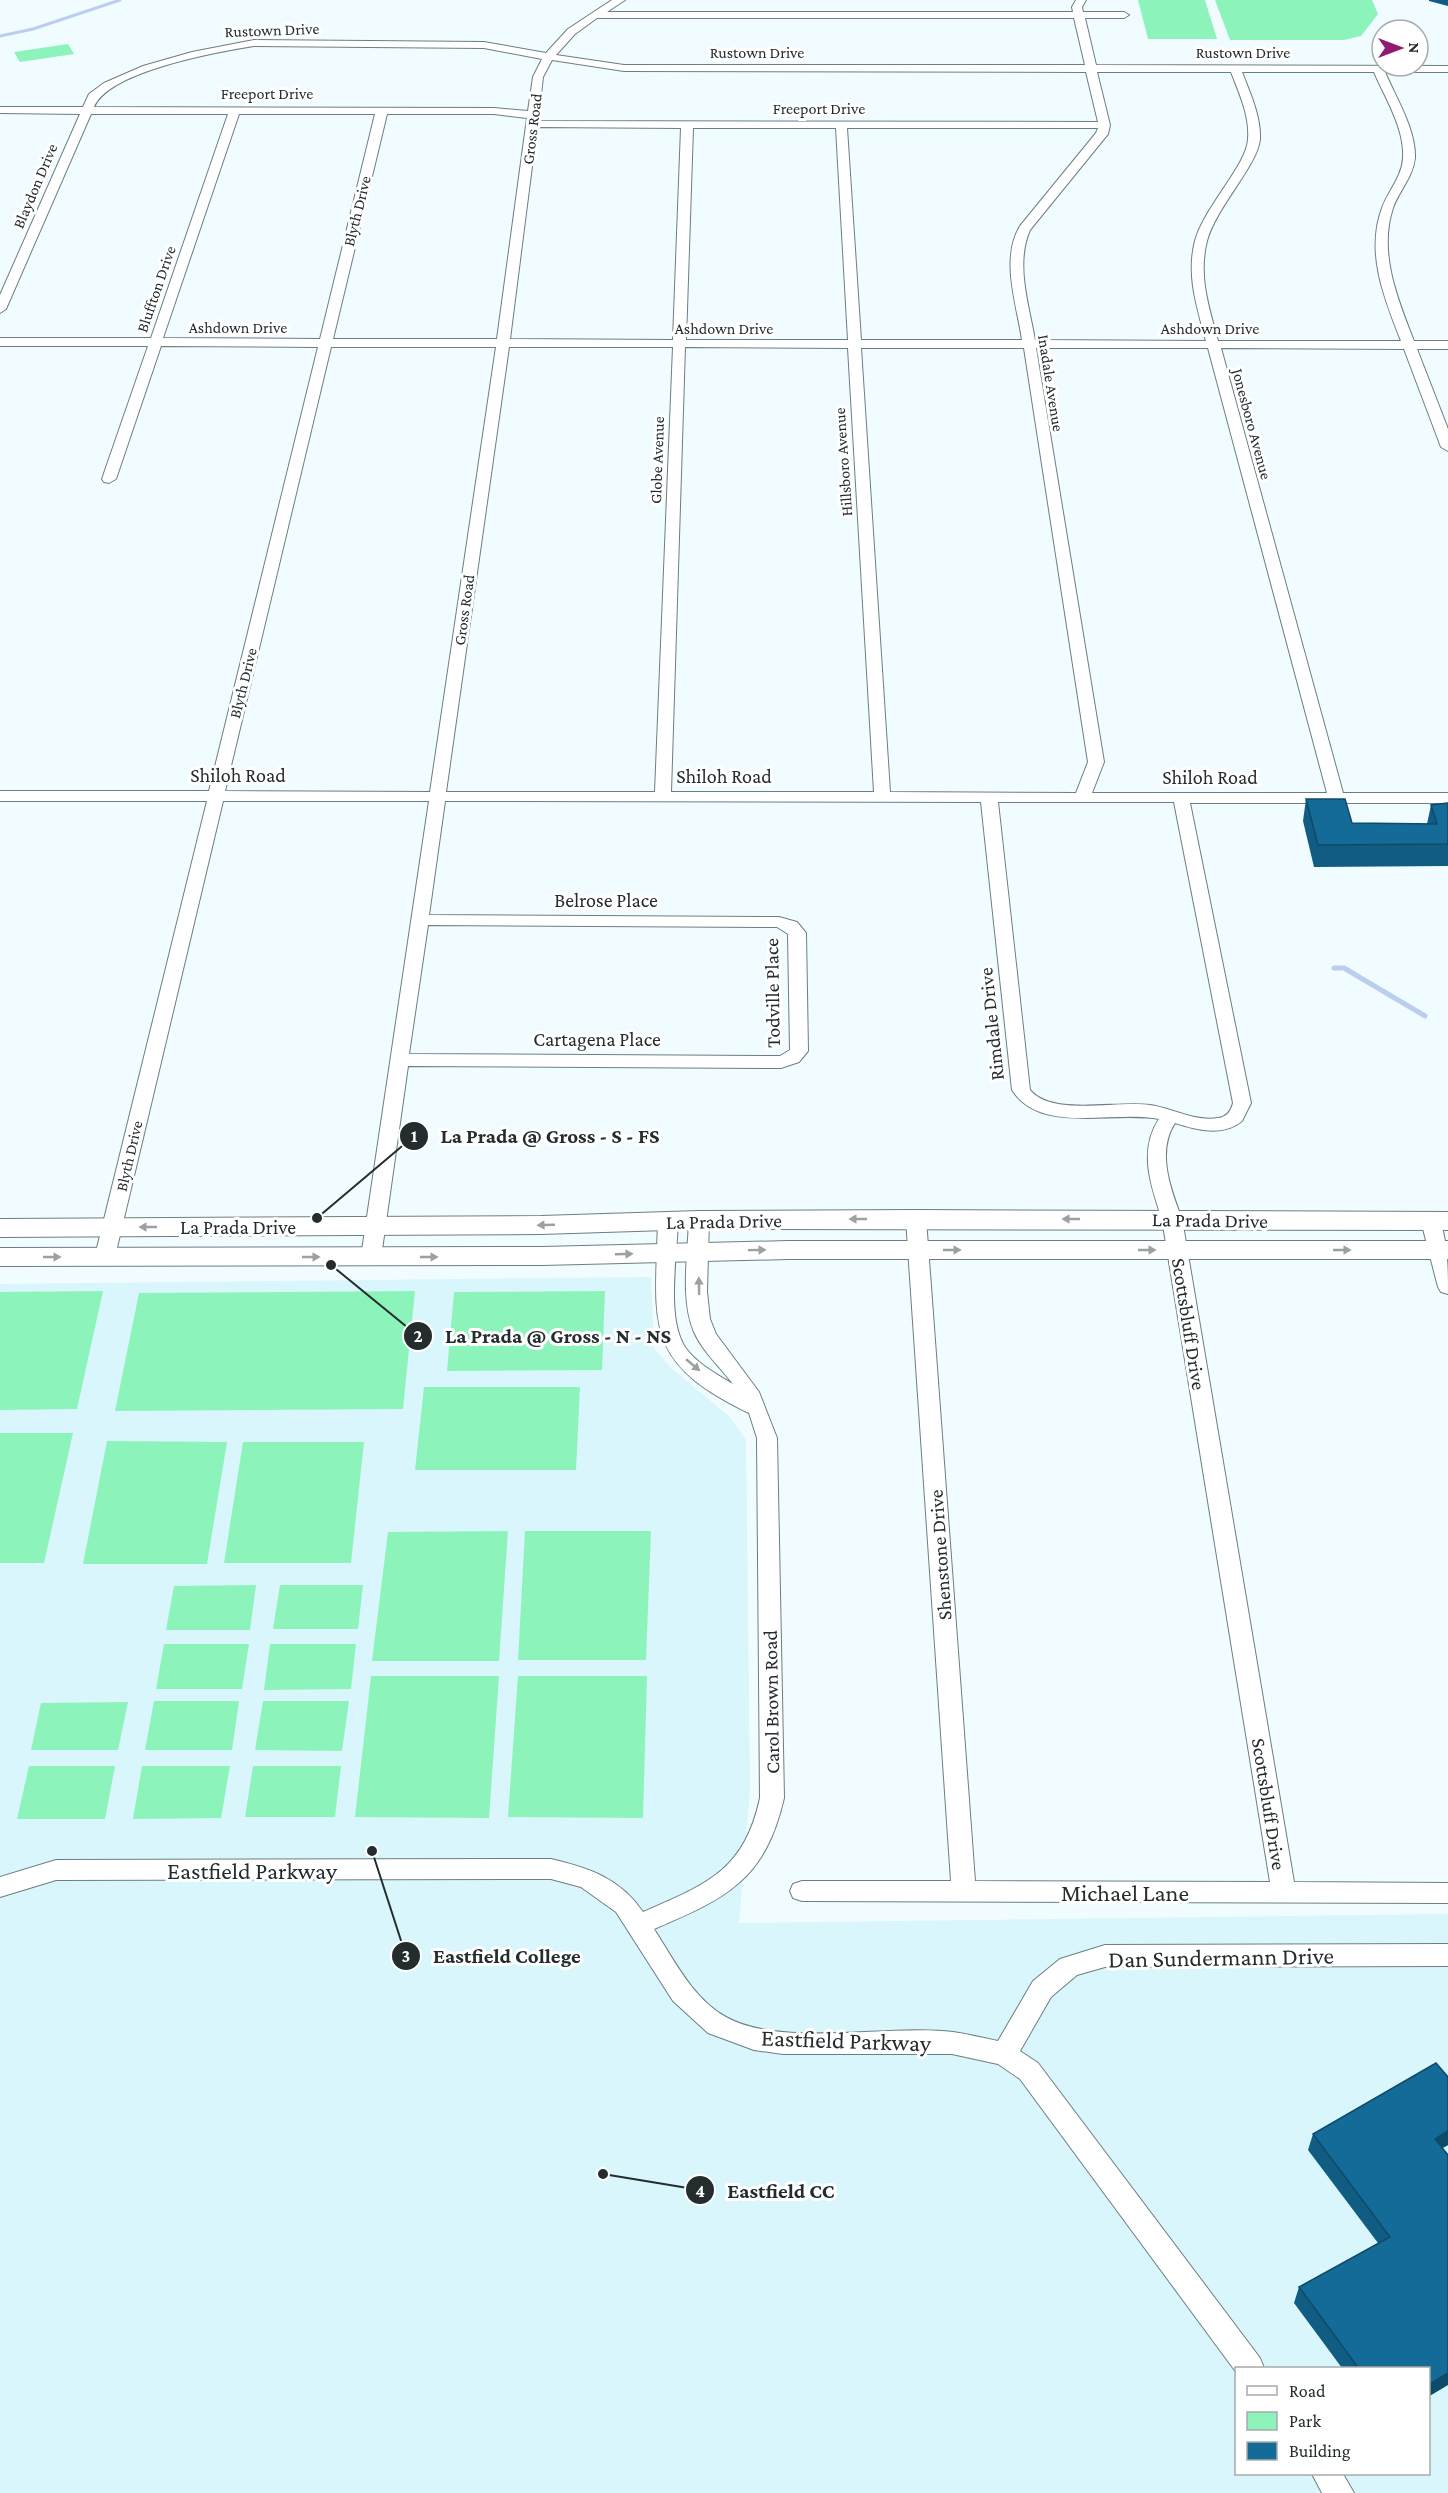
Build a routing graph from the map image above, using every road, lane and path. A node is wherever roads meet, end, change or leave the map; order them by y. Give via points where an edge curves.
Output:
1 (620, 0) edge
2 (1081, 0) edge
3 (592, 15) junction
4 (1079, 15) junction
5 (1124, 15) dead end
6 (547, 57) junction
7 (1091, 69) junction
8 (1235, 69) junction
9 (1370, 69) edge
10 (1430, 69) edge
11 (1448, 69) edge
12 (1382, 78) edge
13 (0, 110) edge
14 (87, 110) junction
15 (235, 110) junction
16 (382, 110) junction
17 (534, 120) junction
18 (687, 124) junction
19 (841, 124) junction
20 (1104, 125) junction
21 (0, 309) edge
22 (0, 342) edge
23 (155, 343) junction
24 (326, 343) junction
25 (502, 344) junction
26 (680, 344) junction
27 (854, 344) junction
28 (1028, 344) junction
29 (1409, 344) junction
30 (1213, 345) junction
31 (1448, 345) edge
32 (1448, 447) edge
33 (110, 479) dead end
34 (0, 796) edge
35 (215, 796) junction
36 (437, 797) junction
37 (663, 797) junction
38 (882, 797) junction
39 (989, 797) junction
40 (1082, 798) junction
41 (1181, 798) junction
42 (1336, 798) junction
43 (1448, 798) edge
44 (420, 920) junction
45 (791, 926) joint
46 (793, 1058) joint
47 (400, 1060) junction
48 (1170, 1116) junction
49 (916, 1219) junction
50 (1172, 1219) junction
51 (699, 1220) junction
52 (668, 1221) junction
53 (1439, 1221) edge
54 (374, 1226) junction
55 (112, 1227) junction
56 (0, 1228) edge
57 (1177, 1249) junction
58 (919, 1250) junction
59 (1443, 1250) edge
60 (699, 1252) junction
61 (668, 1253) junction
62 (105, 1256) junction
63 (0, 1257) edge
64 (370, 1257) junction
65 (1448, 1287) edge
66 (758, 1411) junction
67 (0, 1887) edge
68 (802, 1891) dead end
69 (964, 1891) junction
70 (1284, 1892) junction
71 (1448, 1893) edge
72 (638, 1925) junction
73 (1448, 1955) edge
74 (1004, 2054) junction
75 (1249, 2367) edge
76 (1327, 2475) edge
77 (1340, 2493) edge

1 - 3 street, Gross Road
2 - 4 street via 1077,7
3 - 4 street
3 - 6 street, Gross Road via 569,32
4 - 5 street
4 - 7 street
6 - 7 street, Rustown Drive via 624,68
6 - 14 street, Rustown Drive via 484,45 254,43 202,52 117,80 93,96
6 - 17 street, Gross Road via 538,77
7 - 8 street, Rustown Drive
7 - 20 street
8 - 9 street, Rustown Drive
8 - 30 street, Jonesboro Avenue via 1252,121 1254,141 1210,214 1196,262 1198,289
10 - 11 street, Rustown Drive
12 - 29 street via 1408,145 1406,172 1387,210 1382,244 1390,296
13 - 14 street, Freeport Drive
14 - 15 street, Freeport Drive
14 - 21 street, Blaydon Drive
15 - 16 street, Freeport Drive
15 - 23 street, Bluffton Drive
16 - 17 street, Freeport Drive via 494,111
16 - 24 street, Blyth Drive
17 - 18 street, Freeport Drive
17 - 25 street, Gross Road
18 - 19 street, Freeport Drive
18 - 26 street, Globe Avenue
19 - 20 street, Freeport Drive
19 - 27 street, Hillsboro Avenue
20 - 28 street, Inadale Avenue via 1102,134 1024,229 1018,243 1016,260
22 - 23 street, Ashdown Drive
23 - 24 street, Ashdown Drive
23 - 33 street, Bluffton Drive
24 - 25 street, Ashdown Drive
24 - 35 street, Blyth Drive
25 - 26 street, Ashdown Drive
25 - 36 street, Gross Road
26 - 27 street, Ashdown Drive
26 - 37 street, Globe Avenue
27 - 28 street, Ashdown Drive
27 - 38 street, Hillsboro Avenue
28 - 30 street, Ashdown Drive
28 - 40 street, Inadale Avenue via 1096,762
29 - 30 street, Ashdown Drive
29 - 31 street, Ashdown Drive
29 - 32 street
30 - 42 street, Jonesboro Avenue
34 - 35 street, Shiloh Road
35 - 36 street, Shiloh Road
35 - 55 street, Blyth Drive
36 - 37 street, Shiloh Road
36 - 44 street, Gross Road
37 - 38 street, Shiloh Road
38 - 39 street, Shiloh Road
39 - 40 street, Shiloh Road
39 - 48 street, Rimdale Drive via 1021,1090 1041,1107 1130,1109
40 - 41 street, Shiloh Road
41 - 42 street, Shiloh Road
41 - 48 street via 1242,1102 1234,1120 1222,1124
42 - 43 street, Shiloh Road
44 - 45 street, Belrose Place via 779,922
44 - 47 street, Gross Road
45 - 46 street, Todville Place via 797,933 799,1051
46 - 47 street, Cartagena Place via 781,1062
47 - 54 street, Gross Road
48 - 50 street, Scottsbluff Drive via 1162,1125 1157,1150 1162,1192
50 -> 49 main road, La Prada Drive
49 -> 51 main road, La Prada Drive
49 - 58 street, Shenstone Drive
50 - 53 main road, La Prada Drive
50 - 57 street, Scottsbluff Drive
51 - 52 main road, La Prada Drive
51 - 60 street, Carol Brown Road
52 -> 54 main road, La Prada Drive
52 - 61 street
53 - 59 street
54 -> 55 main road, La Prada Drive
54 - 64 street, Gross Road
55 - 56 main road, La Prada Drive
55 - 62 street, Blyth Drive
58 -> 57 main road, La Prada Drive
57 -> 59 main road, La Prada Drive
57 - 70 street, Scottsbluff Drive
60 -> 58 main road, La Prada Drive
58 - 69 street, Shenstone Drive
59 - 65 street
60 - 61 main road, La Prada Drive
66 -> 60 street, Carol Brown Road via 703,1328 699,1311
64 -> 61 main road, La Prada Drive
61 -> 66 street via 666,1319 678,1353
63 -> 62 main road, La Prada Drive
62 -> 64 main road, La Prada Drive
66 - 72 street, Carol Brown Road via 769,1453 769,1817 757,1849 737,1873 712,1892
67 - 72 street, Eastfield Parkway via 56,1870 551,1869 588,1878 625,1905
68 - 69 street, Michael Lane
69 - 70 street, Michael Lane
70 - 71 street, Michael Lane
72 - 74 street, Eastfield Parkway via 682,1993 698,2010 717,2025 754,2039 783,2043 952,2043
73 - 74 street, Dan Sundermann Drive via 1105,1956 1069,1967 1042,1989
74 - 75 street, Eastfield Parkway via 1029,2072 1066,2118
76 - 77 street

